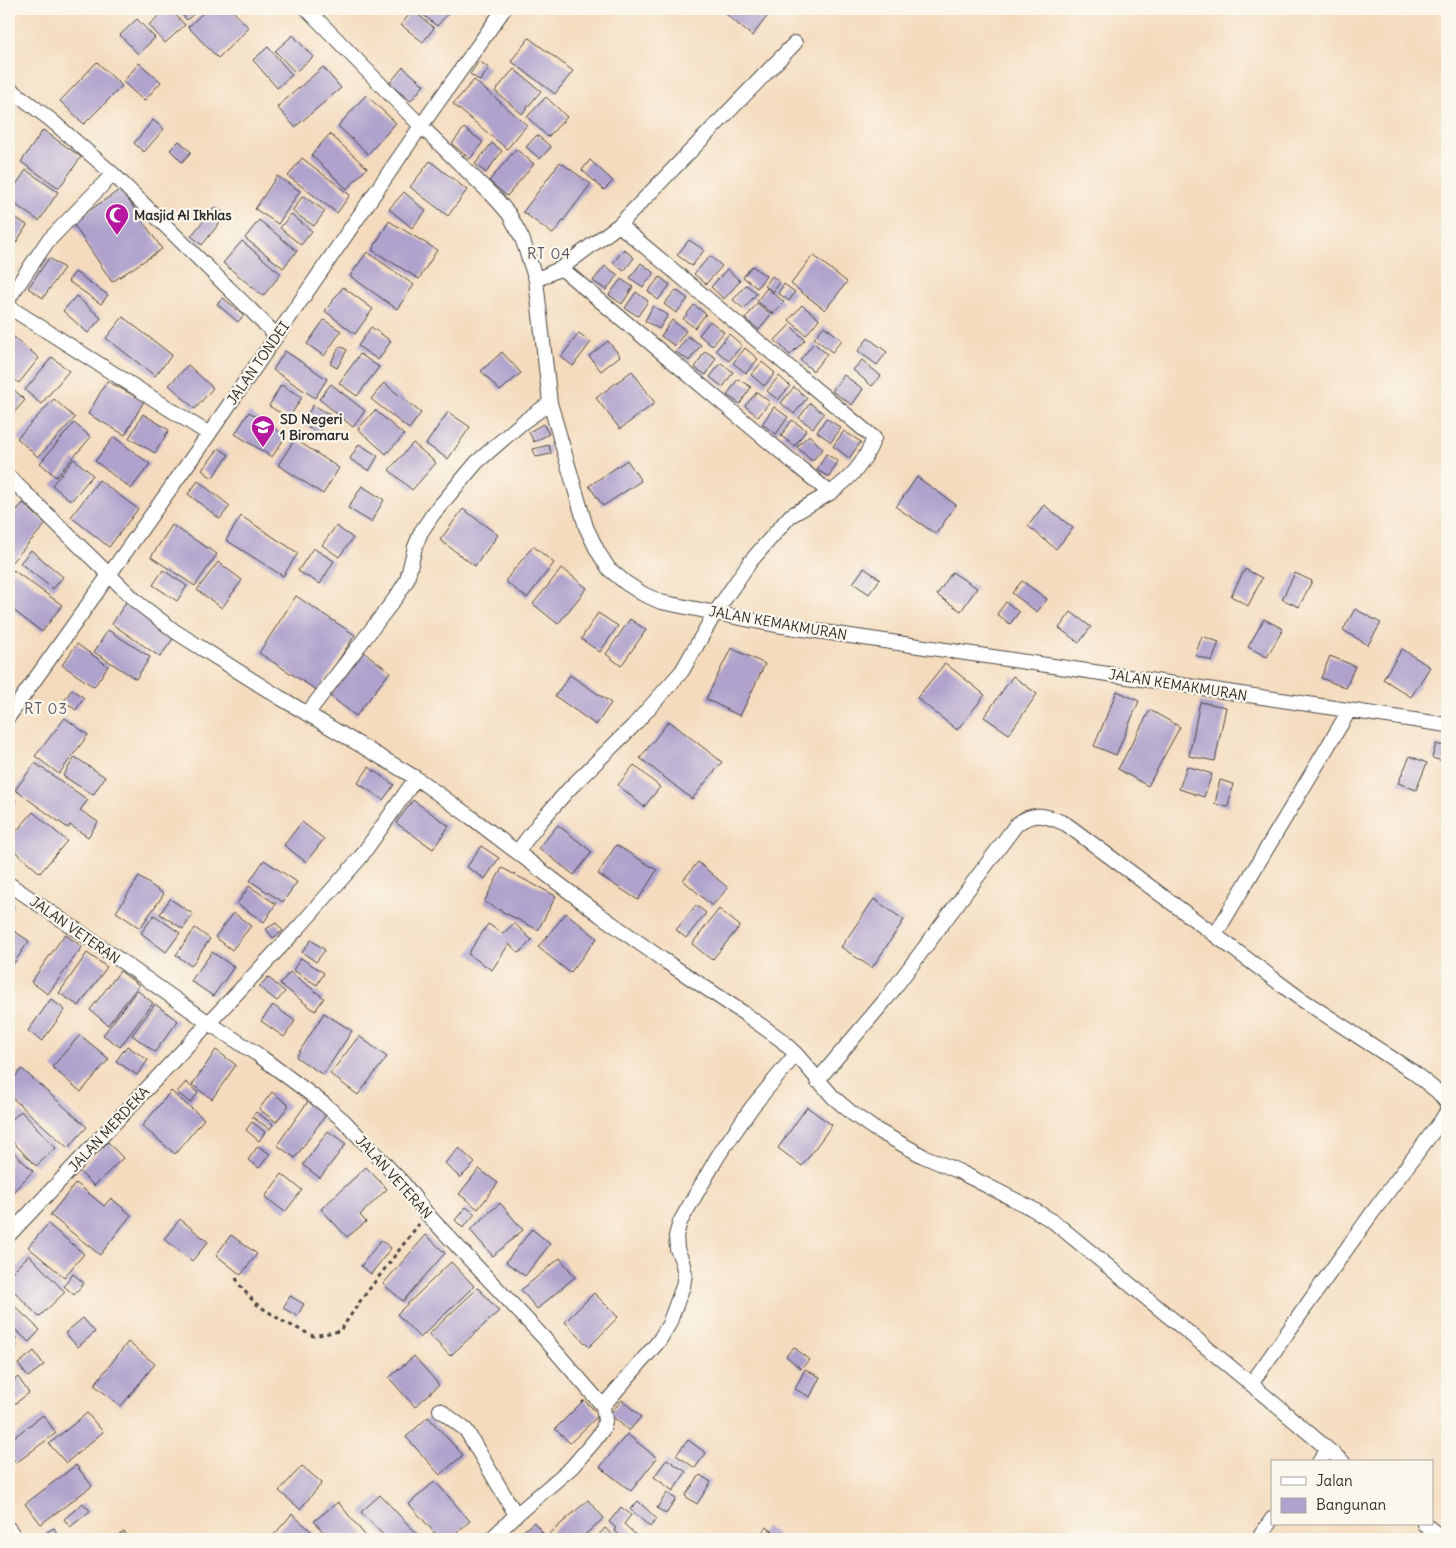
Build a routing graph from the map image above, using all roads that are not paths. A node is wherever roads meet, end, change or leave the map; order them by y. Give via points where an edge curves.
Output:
1 (307, 9) edge
2 (504, 9) edge
3 (795, 44) dead end
4 (9, 88) edge
5 (421, 126) junction
6 (113, 174) junction
7 (619, 225) junction
8 (561, 268) junction
9 (536, 280) junction
10 (9, 298) edge
11 (9, 307) edge
12 (277, 336) junction
13 (550, 403) junction
14 (209, 434) junction
15 (9, 477) edge
16 (830, 493) junction
17 (110, 575) junction
18 (715, 613) junction
19 (1349, 711) junction
20 (307, 714) junction
21 (9, 716) edge
22 (1447, 725) edge
23 (416, 778) junction
24 (517, 852) junction
25 (9, 884) edge
26 (1215, 935) junction
27 (209, 1023) junction
28 (796, 1054) junction
29 (817, 1081) junction
30 (1447, 1102) edge
31 (9, 1235) edge
32 (1251, 1384) junction
33 (603, 1406) junction
34 (440, 1410) dead end
35 (1328, 1450) junction
36 (1320, 1460) edge
37 (1341, 1460) edge
38 (516, 1515) junction
39 (1271, 1520) edge
40 (1427, 1526) edge
41 (9, 1528) edge
42 (495, 1538) edge
43 (16, 1539) edge
44 (1258, 1539) edge
45 (1444, 1539) edge

1 - 5 street, JALAN KEMAKMURAN
2 - 5 street, JALAN TONDEI
3 - 7 street
4 - 6 street
5 - 9 street, JALAN KEMAKMURAN via 509,214 522,238
5 - 12 street, JALAN TONDEI
6 - 10 street via 46,242
6 - 12 street
7 - 8 street
7 - 16 street via 874,438 861,465 848,481
8 - 9 street
8 - 16 street
9 - 13 street, JALAN KEMAKMURAN
11 - 14 street
12 - 14 street, JALAN TONDEI
13 - 18 street, JALAN KEMAKMURAN via 586,527 609,569 643,594 661,602
13 - 20 street via 477,462 433,514 421,532 407,580 397,596
14 - 17 street, JALAN TONDEI
15 - 17 street
16 - 18 street via 790,516 750,562
17 - 20 street via 138,603 176,632
17 - 21 street, JALAN TONDEI
18 - 19 street, JALAN KEMAKMURAN via 776,625
18 - 24 street via 682,671 633,726 569,789
19 - 22 street, JALAN KEMAKMURAN
19 - 26 street
20 - 23 street
23 - 24 street
23 - 27 street, JALAN MERDEKA via 360,858
24 - 28 street via 600,915 780,1039
25 - 27 street, JALAN VETERAN
26 - 29 street via 1066,824 1050,817 1036,815 1025,818 1016,825 886,998
26 - 30 street via 1298,997 1414,1072
27 - 31 street, JALAN MERDEKA
27 - 33 street, JALAN VETERAN via 257,1054 344,1121
28 - 29 street
28 - 33 street via 752,1107 688,1207 676,1236 685,1274 669,1324 659,1341
29 - 32 street via 833,1098 880,1132 1054,1222
30 - 32 street via 1447,1111 1441,1121
32 - 35 street
33 - 38 street via 605,1421 595,1440 572,1467
34 - 38 street via 466,1430
35 - 36 street
35 - 37 street
38 - 42 street
39 - 44 street
40 - 45 street
41 - 43 street

